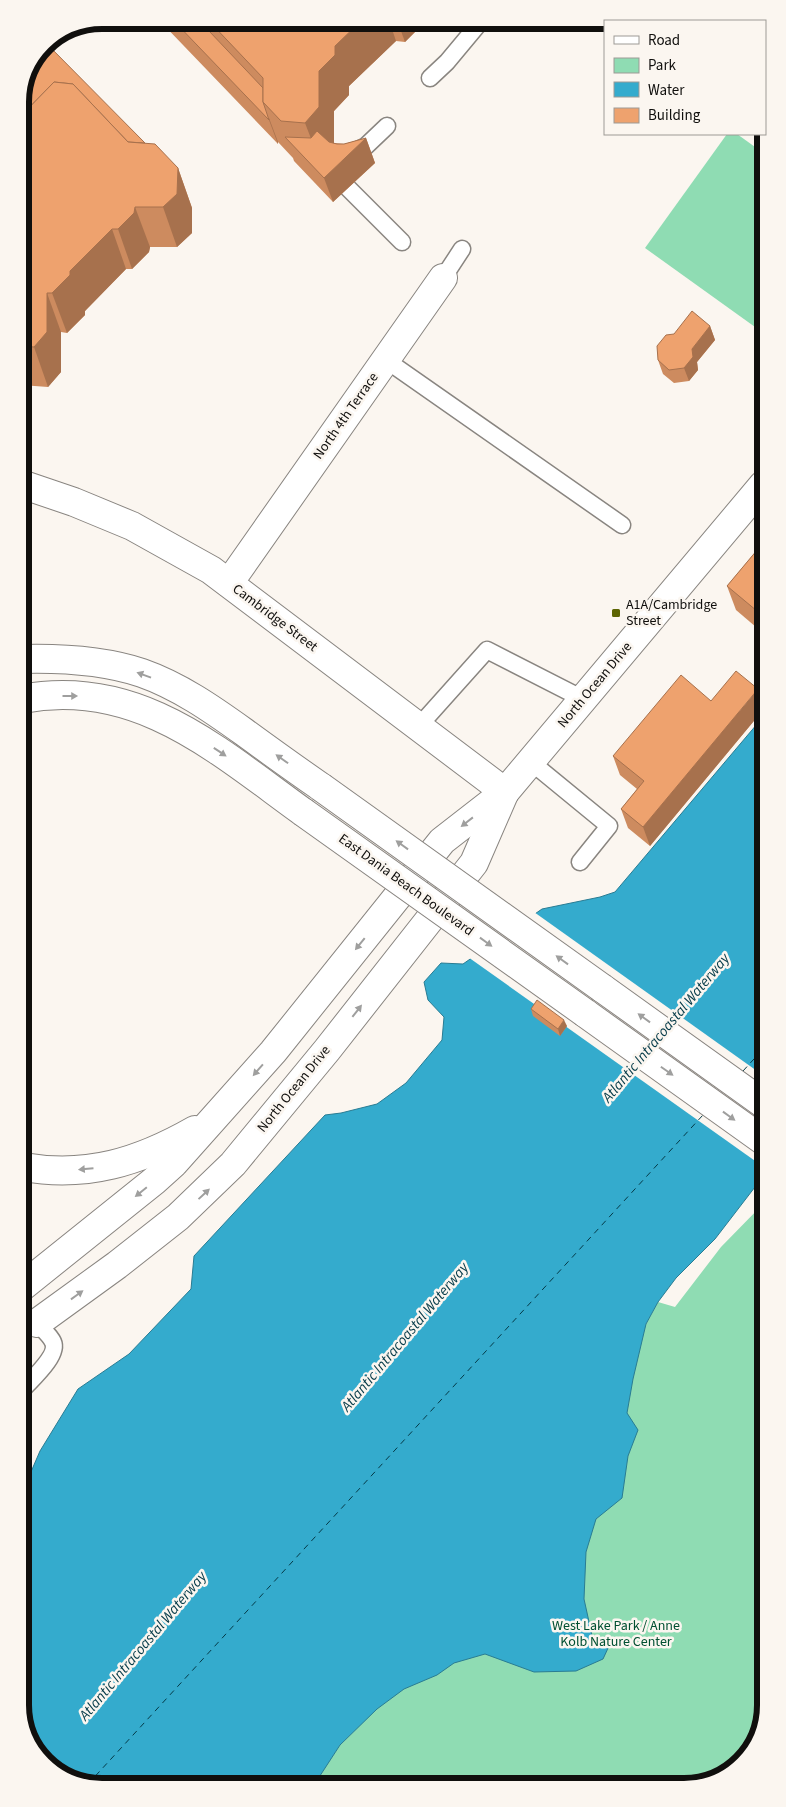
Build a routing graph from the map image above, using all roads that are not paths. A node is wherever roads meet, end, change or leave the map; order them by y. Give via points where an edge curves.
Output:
1 (474, 29) edge
2 (430, 78) dead end
3 (387, 126) dead end
4 (331, 150) edge
5 (348, 188) dead end
6 (402, 242) dead end
7 (462, 250) dead end
8 (443, 278) joint
9 (386, 360) junction
10 (29, 487) edge
11 (757, 492) edge
12 (622, 525) dead end
13 (229, 583) junction
14 (29, 659) edge
15 (29, 699) edge
16 (583, 699) junction
17 (419, 726) junction
18 (531, 762) junction
19 (505, 792) junction
20 (580, 862) dead end
21 (757, 1099) edge
22 (224, 1107) junction
23 (757, 1135) edge
24 (29, 1168) edge
25 (29, 1281) edge
26 (29, 1322) edge
27 (29, 1324) edge
28 (29, 1382) edge

1 - 2 lane
3 - 4 lane via 354,153 338,154
5 - 6 lane
7 - 8 lane, North 4th Terrace
8 - 9 main road, North 4th Terrace
9 - 12 lane
9 - 13 main road, North 4th Terrace
10 - 13 main road, Cambridge Street via 132,526 190,557
11 - 16 main road, North Ocean Drive
13 - 17 main road, Cambridge Street
21 -> 14 main road, bridge via 211,709 170,685 120,667 71,659
15 -> 23 main road, East Dania Beach Boulevard, bridge via 84,696 134,706 160,716 205,742
16 - 17 lane via 487,650
16 - 18 main road, North Ocean Drive
17 - 19 main road, Cambridge Street
18 - 19 main road, North Ocean Drive
18 - 20 lane via 609,826
19 -> 22 main road, North Ocean Drive via 442,841 273,1052
26 -> 19 main road, North Ocean Drive via 117,1265 178,1217 233,1164 474,864
22 -> 24 main road via 181,1138 130,1160 90,1170
22 -> 25 main road, North Ocean Drive via 164,1173
27 - 28 lane via 53,1343 54,1350

